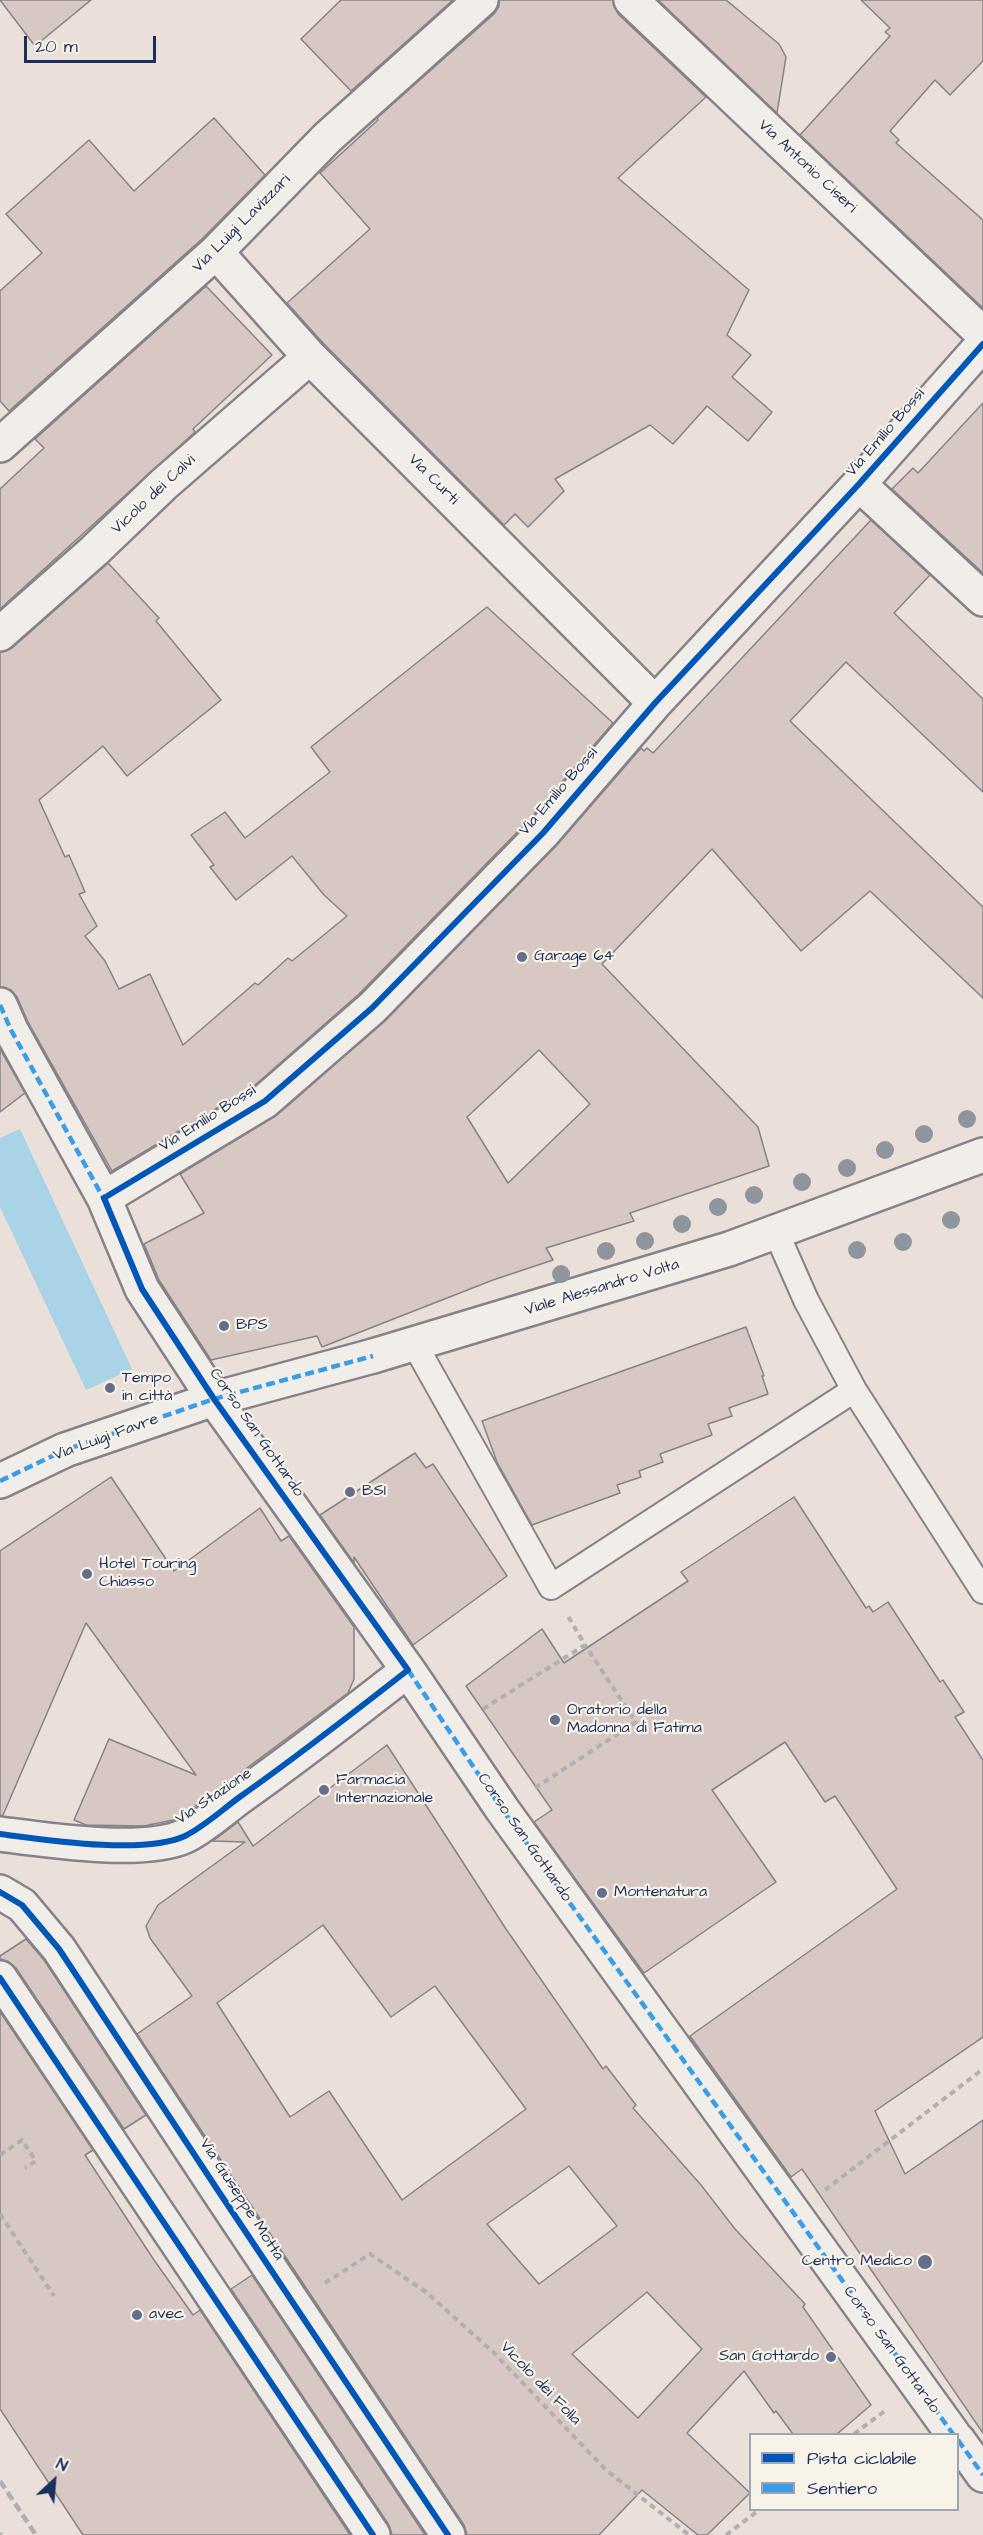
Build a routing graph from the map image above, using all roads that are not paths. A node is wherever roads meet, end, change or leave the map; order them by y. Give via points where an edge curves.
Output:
1 (481, 0) edge
2 (631, 0) edge
3 (216, 252) junction
4 (983, 334) edge
5 (983, 344) edge
6 (310, 357) junction
7 (0, 445) edge
8 (859, 484) junction
9 (983, 599) edge
10 (0, 634) edge
11 (655, 703) junction
12 (0, 1005) edge
13 (983, 1155) edge
14 (104, 1198) junction
15 (776, 1232) junction
16 (415, 1345) junction
17 (854, 1390) junction
18 (214, 1399) junction
19 (0, 1481) edge
20 (983, 1591) edge
21 (408, 1670) junction
22 (0, 1834) edge
23 (0, 1892) edge
24 (0, 1978) edge
25 (952, 2433) edge
26 (959, 2443) edge
27 (983, 2475) edge
28 (374, 2535) edge
29 (448, 2535) edge

1 - 3 street, Via Luigi Lavizzari via 327,138
2 - 4 street, Via Antonio Ciseri
3 - 6 street, Via Curti
3 - 7 street, Via Luigi Lavizzari
5 - 8 street, Via Emilio Bossi
6 - 10 street, Vicolo dei Calvi
6 - 11 street, Via Curti
8 - 9 street
8 - 11 street, Via Emilio Bossi
11 - 14 street, Via Emilio Bossi via 543,833 372,1008 265,1101
12 - 14 street, Corso San Gottardo
13 - 15 street, Viale Alessandro Volta
14 - 18 street, Corso San Gottardo via 142,1289
15 - 16 street, Viale Alessandro Volta
15 - 17 lane
16 - 17 lane via 551,1587
16 - 18 street, Viale Alessandro Volta
17 - 20 lane
18 - 19 street, Via Luigi Favre via 65,1450
18 - 21 street, Corso San Gottardo
21 - 22 street, Via Stazione via 185,1836 155,1843 114,1844
21 - 25 street, Corso San Gottardo via 502,1809
23 - 29 street, Via Giuseppe Motta via 22,1905 59,1949
24 - 28 street
26 - 27 street

